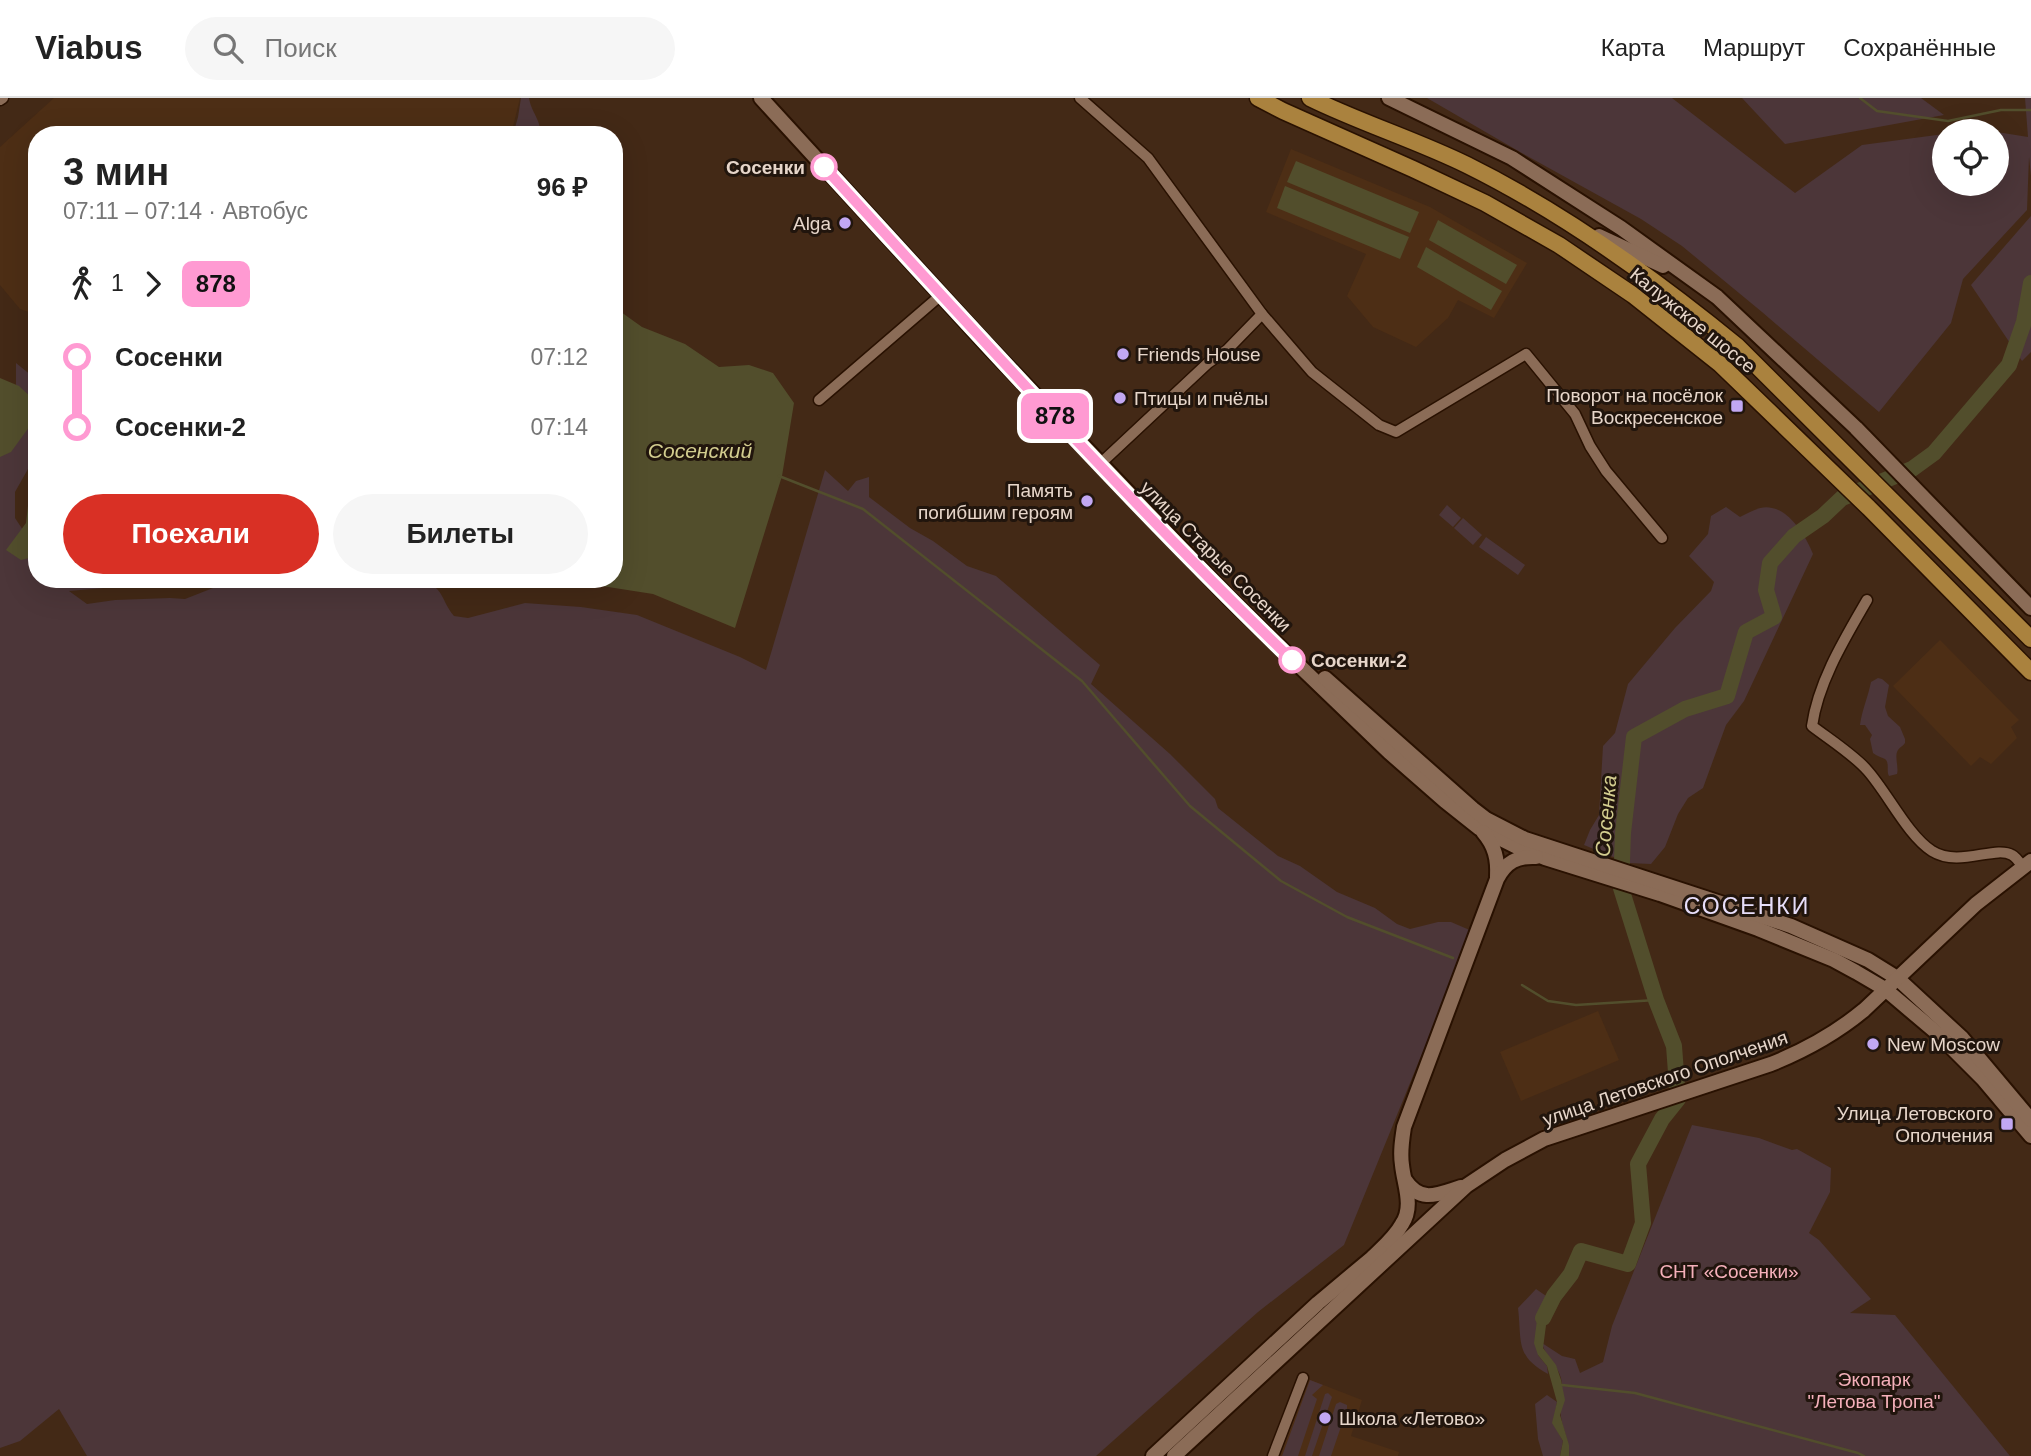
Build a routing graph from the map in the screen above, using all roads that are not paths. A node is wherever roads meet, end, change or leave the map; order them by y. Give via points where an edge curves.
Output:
1 (761, 98) edge
2 (770, 98) edge
3 (1080, 98) edge
4 (1258, 98) edge
5 (1310, 98) edge
6 (1389, 98) edge
7 (1571, 223) junction
8 (1698, 284) junction
9 (941, 295) junction
10 (1262, 314) junction
11 (819, 400) dead end
12 (1102, 462) junction
13 (1662, 538) dead end
14 (1867, 600) dead end
15 (2031, 608) edge
16 (2031, 639) edge
17 (2031, 671) edge
18 (1479, 828) junction
19 (1545, 858) junction
20 (2027, 864) edge
21 (1597, 869) junction
22 (1497, 879) junction
23 (1662, 889) junction
24 (1897, 978) junction
25 (1885, 989) junction
26 (2031, 1120) edge
27 (2031, 1136) edge
28 (1405, 1180) junction
29 (1466, 1186) junction
30 (1410, 1238) junction
31 (1373, 1257) junction
32 (1303, 1378) dead end
33 (1153, 1456) edge
34 (1174, 1456) edge
35 (1273, 1456) edge

1 - 9 main road, улица Старые Сосенки
2 - 12 main road, улица Старые Сосенки
3 - 10 street via 1148,158
4 - 17 highway, Калужское шоссе via 1485,203 1633,295 1720,364
5 - 7 highway, Калужское шоссе via 1468,166
6 - 8 main road via 1512,158
7 - 8 main road
7 - 16 highway, Калужское шоссе via 1737,346
8 - 15 main road via 1766,341 1856,428
9 - 11 street
9 - 12 main road, улица Старые Сосенки
10 - 12 street
10 - 13 street via 1319,378 1379,425 1396,432 1526,355 1575,414 1606,471
12 - 18 main road, улица Старые Сосенки via 1292,660 1389,752
12 - 21 main road, улица Старые Сосенки via 1351,703 1486,820
14 - 20 street via 1839,650 1812,726 1867,769 1930,850 1959,859 2004,853
18 - 19 main road, улица Старые Сосенки
18 - 22 main road via 1495,849
19 - 21 main road, улица Старые Сосенки
19 - 22 main road via 1514,860
20 - 24 main road, улица Летовского Ополчения via 1976,904
21 - 23 main road, улица Старые Сосенки
22 - 28 main road via 1404,1127
23 - 24 main road, улица Старые Сосенки via 1791,926
23 - 25 main road, улица Старые Сосенки via 1821,955
24 - 25 main road, улица Летовского Ополчения
24 - 26 main road, улица Старые Сосенки via 1962,1038
25 - 27 main road, улица Старые Сосенки via 1958,1053
25 - 29 main road, улица Летовского Ополчения via 1845,1026 1802,1052 1544,1139
28 - 29 main road via 1423,1195
28 - 31 main road via 1408,1201 1403,1223
29 - 30 main road, улица Летовского Ополчения
30 - 31 main road, улица Летовского Ополчения
30 - 34 main road, улица Летовского Ополчения
31 - 33 main road, улица Летовского Ополчения
32 - 35 street

